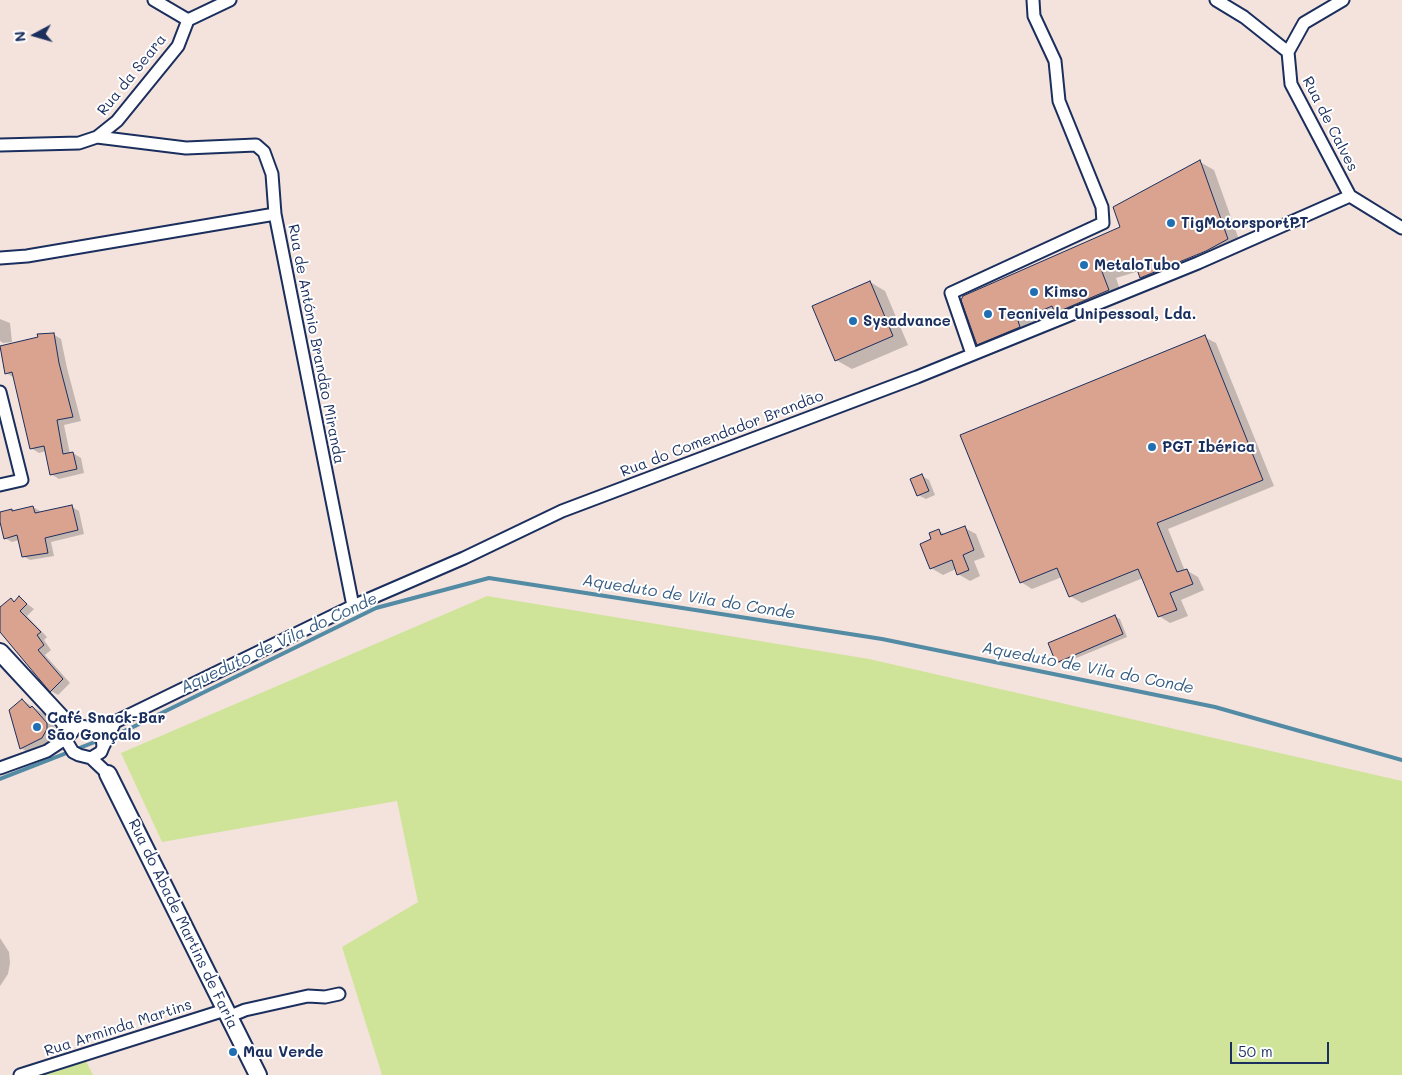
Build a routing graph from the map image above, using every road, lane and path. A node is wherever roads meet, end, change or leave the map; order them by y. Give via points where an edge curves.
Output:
1 (154, 0) edge
2 (230, 0) edge
3 (1033, 0) edge
4 (1216, 0) edge
5 (1343, 0) edge
6 (188, 20) junction
7 (1288, 52) junction
8 (97, 136) junction
9 (0, 145) edge
10 (1350, 196) junction
11 (275, 214) junction
12 (1402, 228) edge
13 (0, 258) edge
14 (972, 354) junction
15 (1, 397) edge
16 (3, 421) edge
17 (0, 485) edge
18 (353, 606) junction
19 (0, 652) edge
20 (115, 722) junction
21 (92, 728) junction
22 (69, 734) junction
23 (47, 751) junction
24 (73, 752) junction
25 (98, 752) junction
26 (0, 768) edge
27 (108, 774) joint
28 (339, 994) dead end
29 (227, 1013) junction
30 (20, 1075) edge
31 (258, 1075) edge

1 - 6 street
2 - 6 street
3 - 14 street via 1034,16 1055,61 1059,100 1102,207 1103,223 950,293
4 - 7 street via 1244,17
5 - 7 street via 1304,23
6 - 8 street, Rua da Seara via 178,46 116,121
7 - 10 street, Rua de Calves via 1291,84
8 - 9 street, Rua da Seara via 79,143
8 - 11 street via 186,148 256,146 264,152 272,174
10 - 12 street, Rua de Calves
10 - 14 street, Rua do Comendador Brandão via 1198,263
11 - 13 street, Rua de António Brandão Miranda
11 - 18 street, Rua de António Brandão Miranda
14 - 18 street, Rua do Comendador Brandão via 562,511
15 - 16 street
16 - 17 street via 22,480
18 - 20 street, Rua do Comendador Brandão
19 - 22 street via 63,720
20 - 21 street, Rua do Comendador Brandão
20 - 25 street
21 - 22 street via 80,726
21 - 25 street via 102,736
22 - 23 street
22 - 24 street via 67,742
23 - 24 street
23 - 26 street
24 - 25 street via 79,755
25 - 27 street
27 - 29 street, Rua do Abade Martins de Faria
28 - 29 street, Rua Arminda Martins via 308,996
29 - 30 street, Rua Arminda Martins
29 - 31 street, Rua do Abade Martins de Faria

